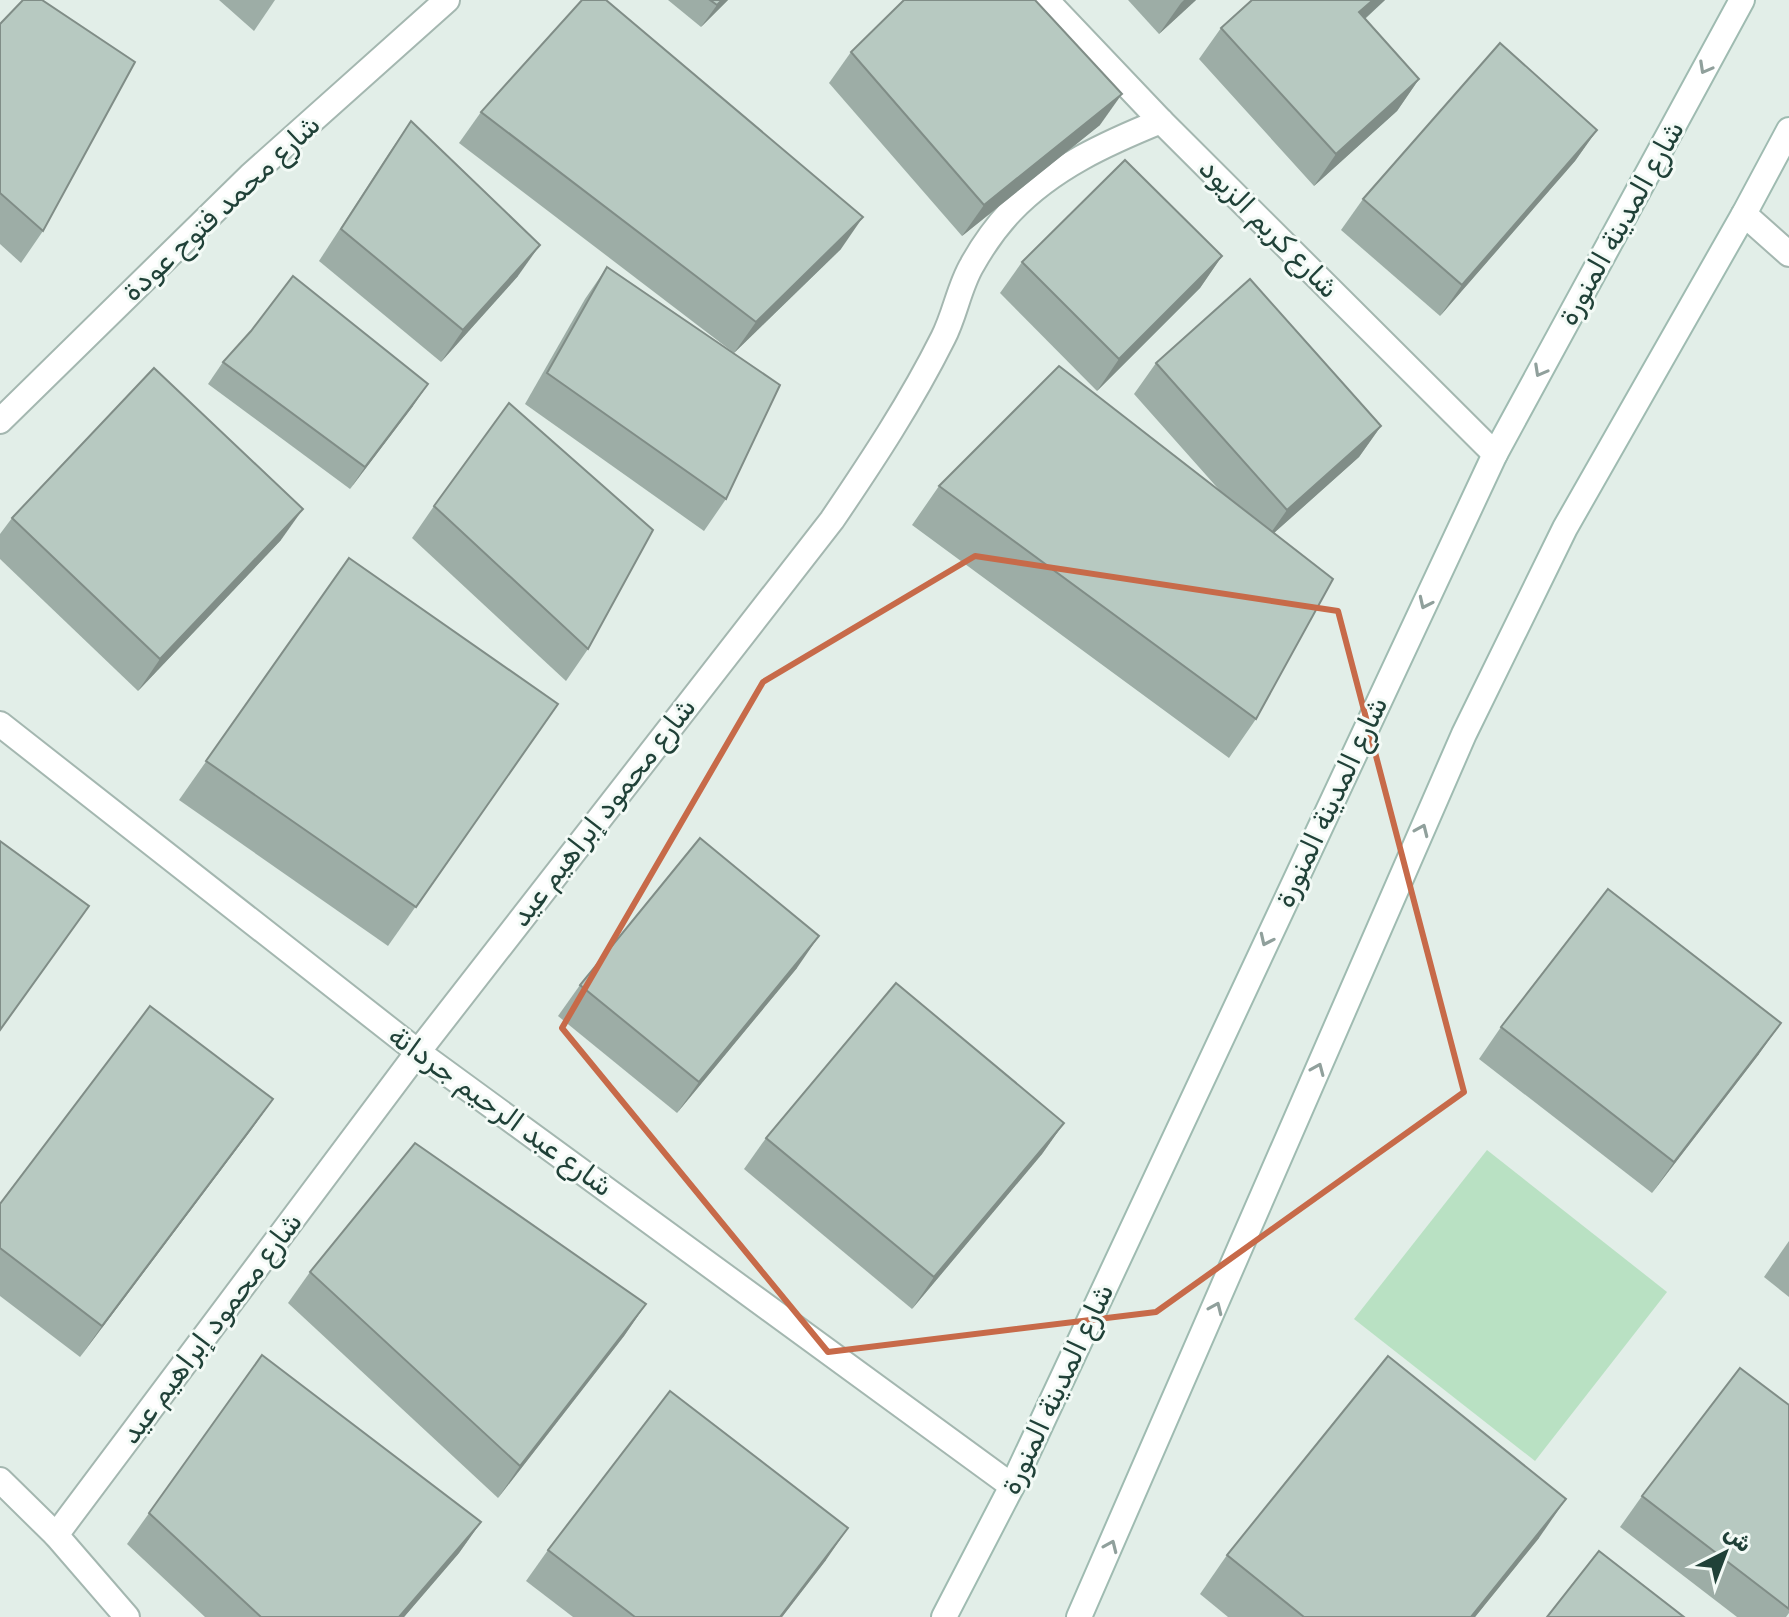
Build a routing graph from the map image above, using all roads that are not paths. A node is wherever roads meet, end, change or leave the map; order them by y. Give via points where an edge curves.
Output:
1 (447, 0) edge
2 (1046, 0) edge
3 (1742, 0) edge
4 (1161, 121) junction
5 (1789, 130) edge
6 (1744, 214) junction
7 (1789, 254) edge
8 (0, 421) edge
9 (1495, 454) junction
10 (0, 724) edge
11 (418, 1052) junction
12 (0, 1480) edge
13 (1012, 1486) junction
14 (56, 1535) junction
15 (127, 1617) edge
16 (944, 1617) edge
17 (1079, 1617) edge

1 - 8 street, شارع محمد فتوح عودة via 250,176
2 - 4 street, شارع كريم الزيود
3 -> 9 street, شارع المدينة المنورة
4 - 9 street, شارع كريم الزيود
4 - 11 street, شارع محمود إبراهيم عيد via 1102,146 1051,176 1010,211 971,266 921,381 832,520
5 - 6 street
6 - 7 street
17 -> 6 street via 1464,734 1565,528
9 -> 13 street, شارع المدينة المنورة
10 - 11 street, شارع عبد الرحيم جردانة
11 - 13 street, شارع عبد الرحيم جردانة
11 - 14 street, شارع محمود إبراهيم عيد
12 - 14 street
13 - 16 street, شارع المدينة المنورة
14 - 15 street

